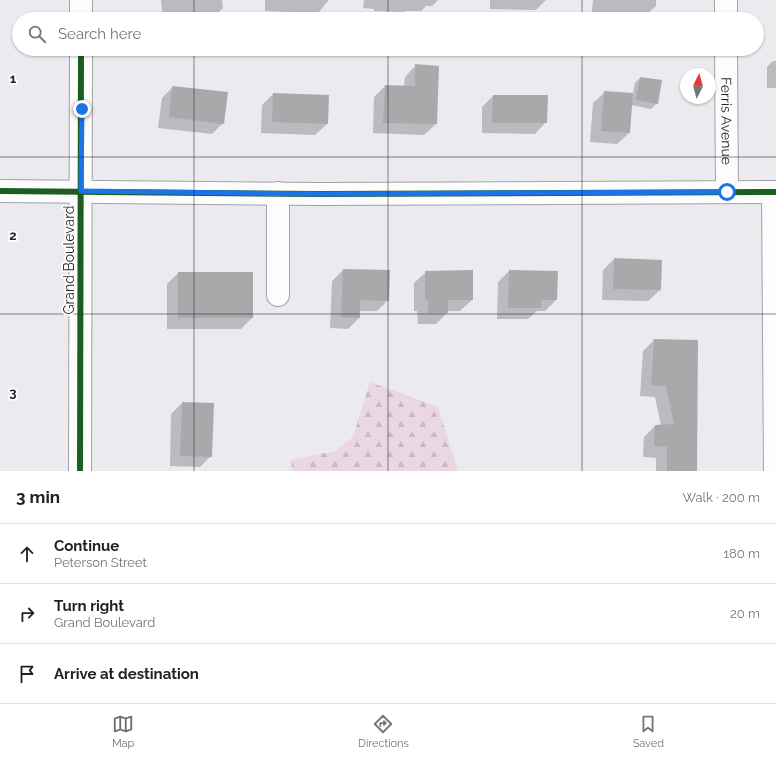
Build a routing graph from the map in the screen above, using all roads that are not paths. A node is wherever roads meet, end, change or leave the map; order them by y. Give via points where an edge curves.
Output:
1 (81, 0) edge
2 (726, 0) edge
3 (81, 12) edge
4 (726, 12) edge
5 (81, 56) edge
6 (726, 56) edge
7 (0, 191) edge
8 (81, 191) junction
9 (727, 192) junction
10 (774, 192) edge
11 (278, 193) junction
12 (278, 295) dead end
13 (80, 471) edge
14 (775, 471) edge

1 - 3 street
2 - 4 street
5 - 8 street, Grand Boulevard
6 - 9 street, Ferris Avenue
7 - 8 street
8 - 11 street
8 - 13 street, Grand Boulevard
9 - 10 street
9 - 11 street
10 - 14 street
11 - 12 street

